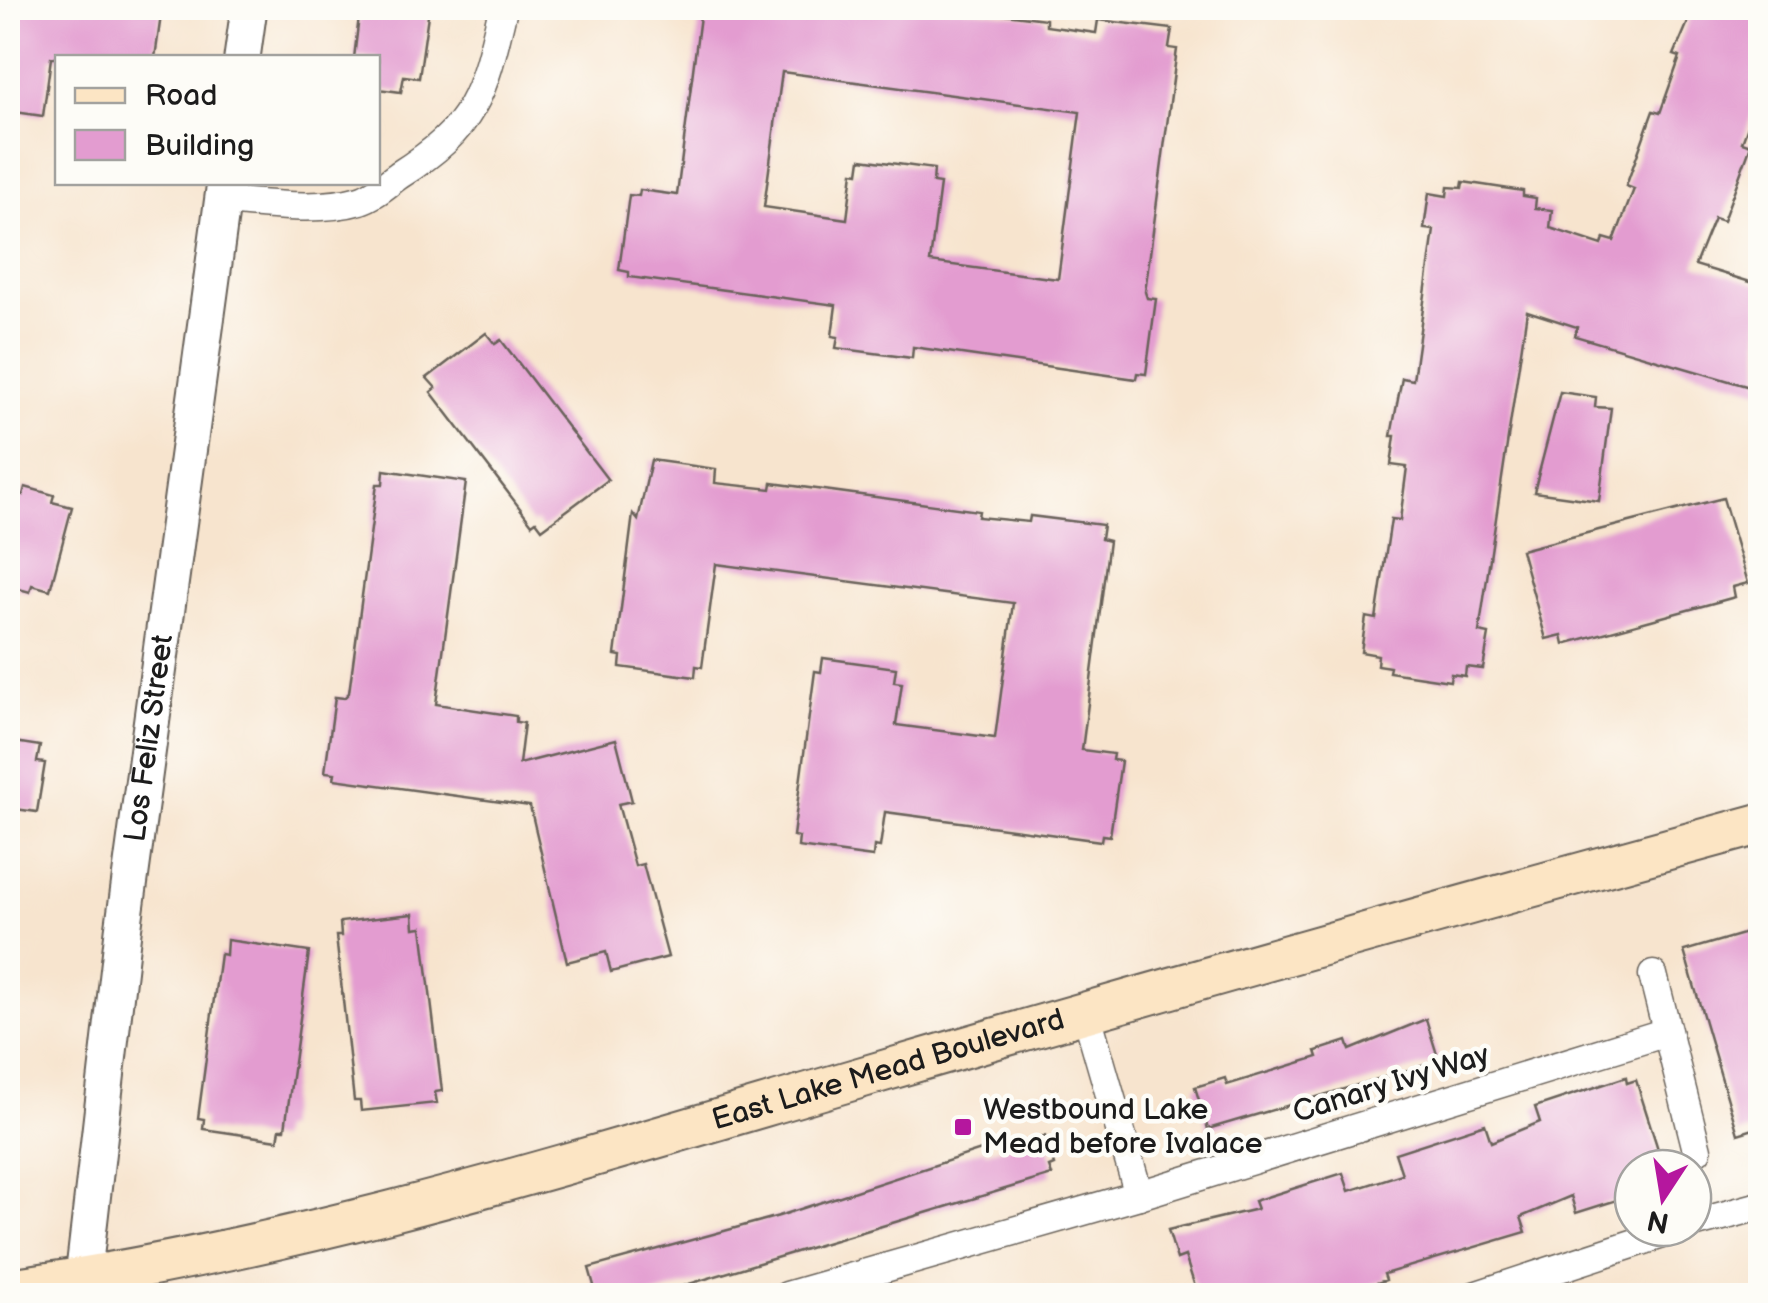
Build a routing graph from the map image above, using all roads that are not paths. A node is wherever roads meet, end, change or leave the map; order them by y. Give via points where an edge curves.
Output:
1 (248, 8) edge
2 (503, 8) edge
3 (242, 55) edge
4 (224, 192) edge
5 (1760, 824) edge
6 (1653, 975) dead end
7 (1086, 1012) junction
8 (1668, 1032) junction
9 (1696, 1148) edge
10 (1140, 1196) junction
11 (1760, 1206) edge
12 (1713, 1219) edge
13 (1620, 1248) edge
14 (82, 1287) edge
15 (842, 1288) edge
16 (8, 1289) edge
17 (786, 1296) edge
18 (1474, 1296) edge

1 - 3 street
2 - 4 street via 484,86 461,128 431,156 361,200 294,205
4 - 14 street, Los Feliz Street via 123,931
5 - 7 main road, East Lake Mead Boulevard
6 - 8 street
7 - 10 street
7 - 14 main road, East Lake Mead Boulevard via 410,1210
8 - 9 street
8 - 10 street, Canary Ivy Way
10 - 15 street, Canary Ivy Way
11 - 12 street
13 - 18 street
14 - 16 main road, East Lake Mead Boulevard
15 - 17 street, Canary Ivy Way

